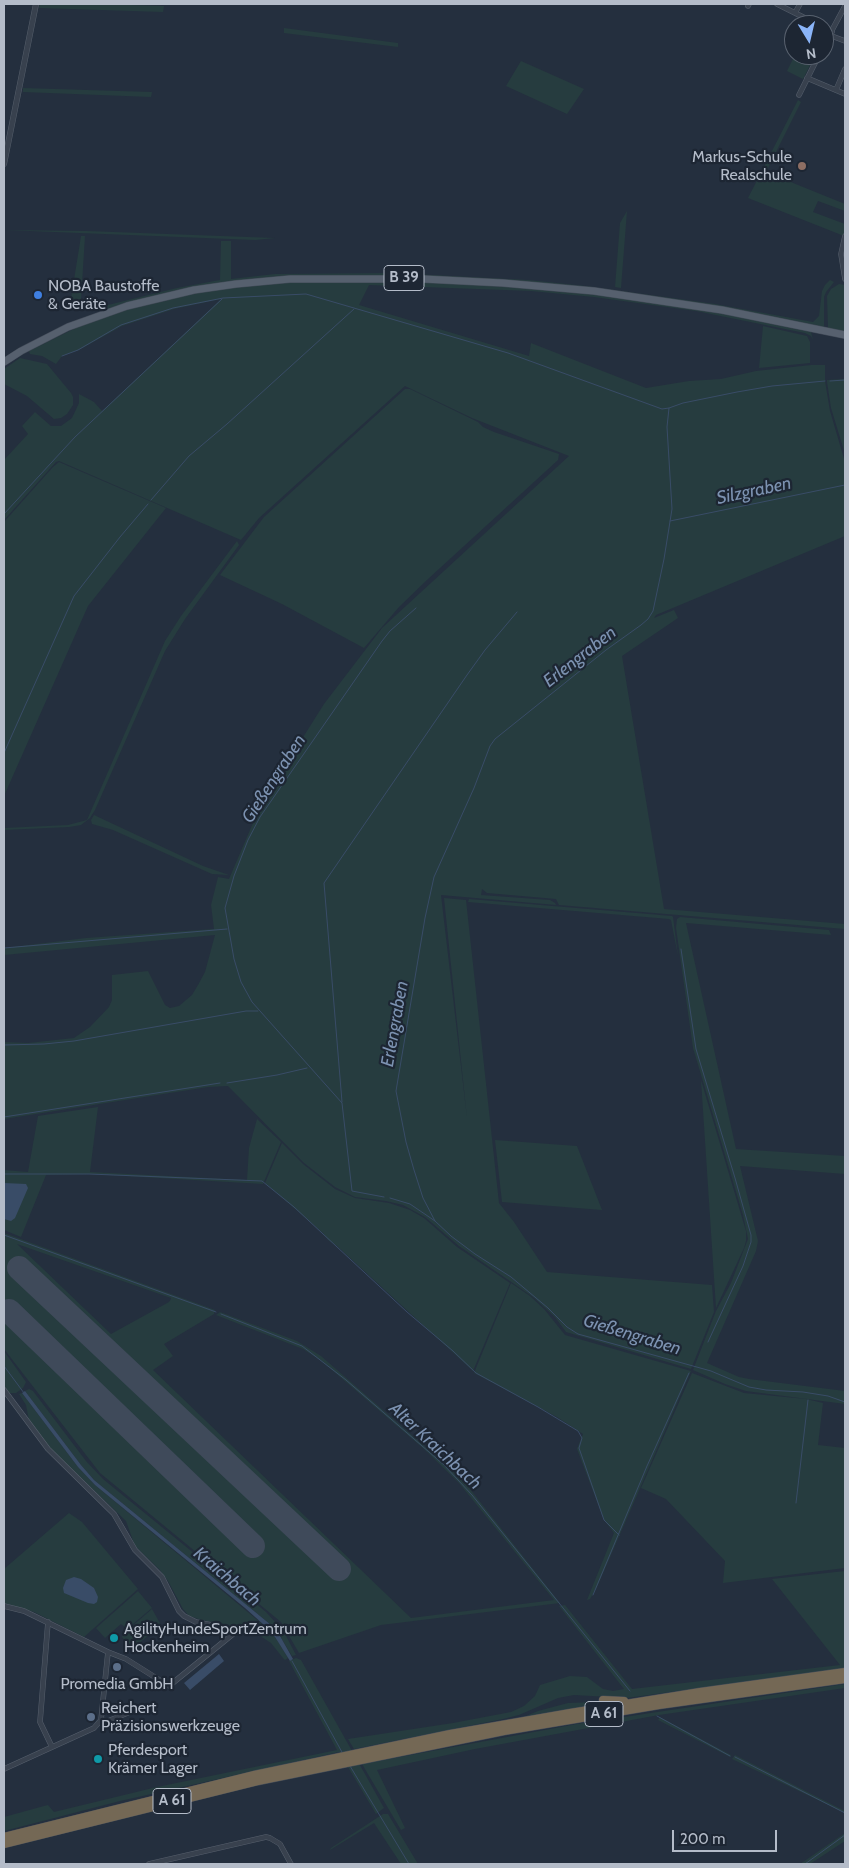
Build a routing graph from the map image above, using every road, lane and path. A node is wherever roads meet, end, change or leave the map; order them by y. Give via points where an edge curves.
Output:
1 (36, 4) edge
2 (777, 4) edge
3 (800, 4) edge
4 (845, 6) edge
5 (795, 13) junction
6 (799, 15) edge
7 (834, 26) edge
8 (814, 65) edge
9 (845, 69) edge
10 (807, 78) junction
11 (836, 90) junction
12 (799, 94) dead end
13 (845, 94) edge
14 (4, 164) edge
15 (845, 238) edge
16 (845, 279) edge
17 (845, 335) edge
18 (4, 362) edge
19 (4, 1390) edge
20 (4, 1606) edge
21 (48, 1622) junction
22 (108, 1652) junction
23 (845, 1672) edge
24 (845, 1679) edge
25 (603, 1700) dead end
26 (639, 1702) junction
27 (130, 1712) dead end
28 (525, 1715) dead end
29 (101, 1720) junction
30 (501, 1725) junction
31 (52, 1747) junction
32 (363, 1755) junction
33 (339, 1760) junction
34 (4, 1769) edge
35 (4, 1836) edge
36 (4, 1844) edge
37 (149, 1864) edge
38 (291, 1864) edge

1 - 14 street
2 - 5 street
3 - 5 street
4 - 7 street
5 - 6 street
8 - 10 street
9 - 11 street
10 - 11 street
10 - 12 street
11 - 13 street
15 - 16 street via 841,254
17 - 18 main road, B 39 via 713,309 586,290 423,279 308,278 236,284 140,302 78,323
19 - 22 street via 48,1449 114,1514 135,1550 162,1577 179,1611 196,1622 238,1630 169,1686 126,1659
20 - 21 street
21 - 22 street
21 - 31 street via 40,1722
22 - 29 street
23 - 26 highway, A 61
24 - 32 highway, A 61 via 703,1698
25 - 26 highway
26 - 30 highway, A 61
27 - 29 street via 108,1721
28 - 30 highway
29 - 31 street via 94,1728
30 - 32 highway, A 61
31 - 34 street
32 - 33 highway, A 61
33 - 35 highway, A 61 via 170,1794
33 - 36 highway, A 61
37 - 38 street via 266,1837 280,1844

